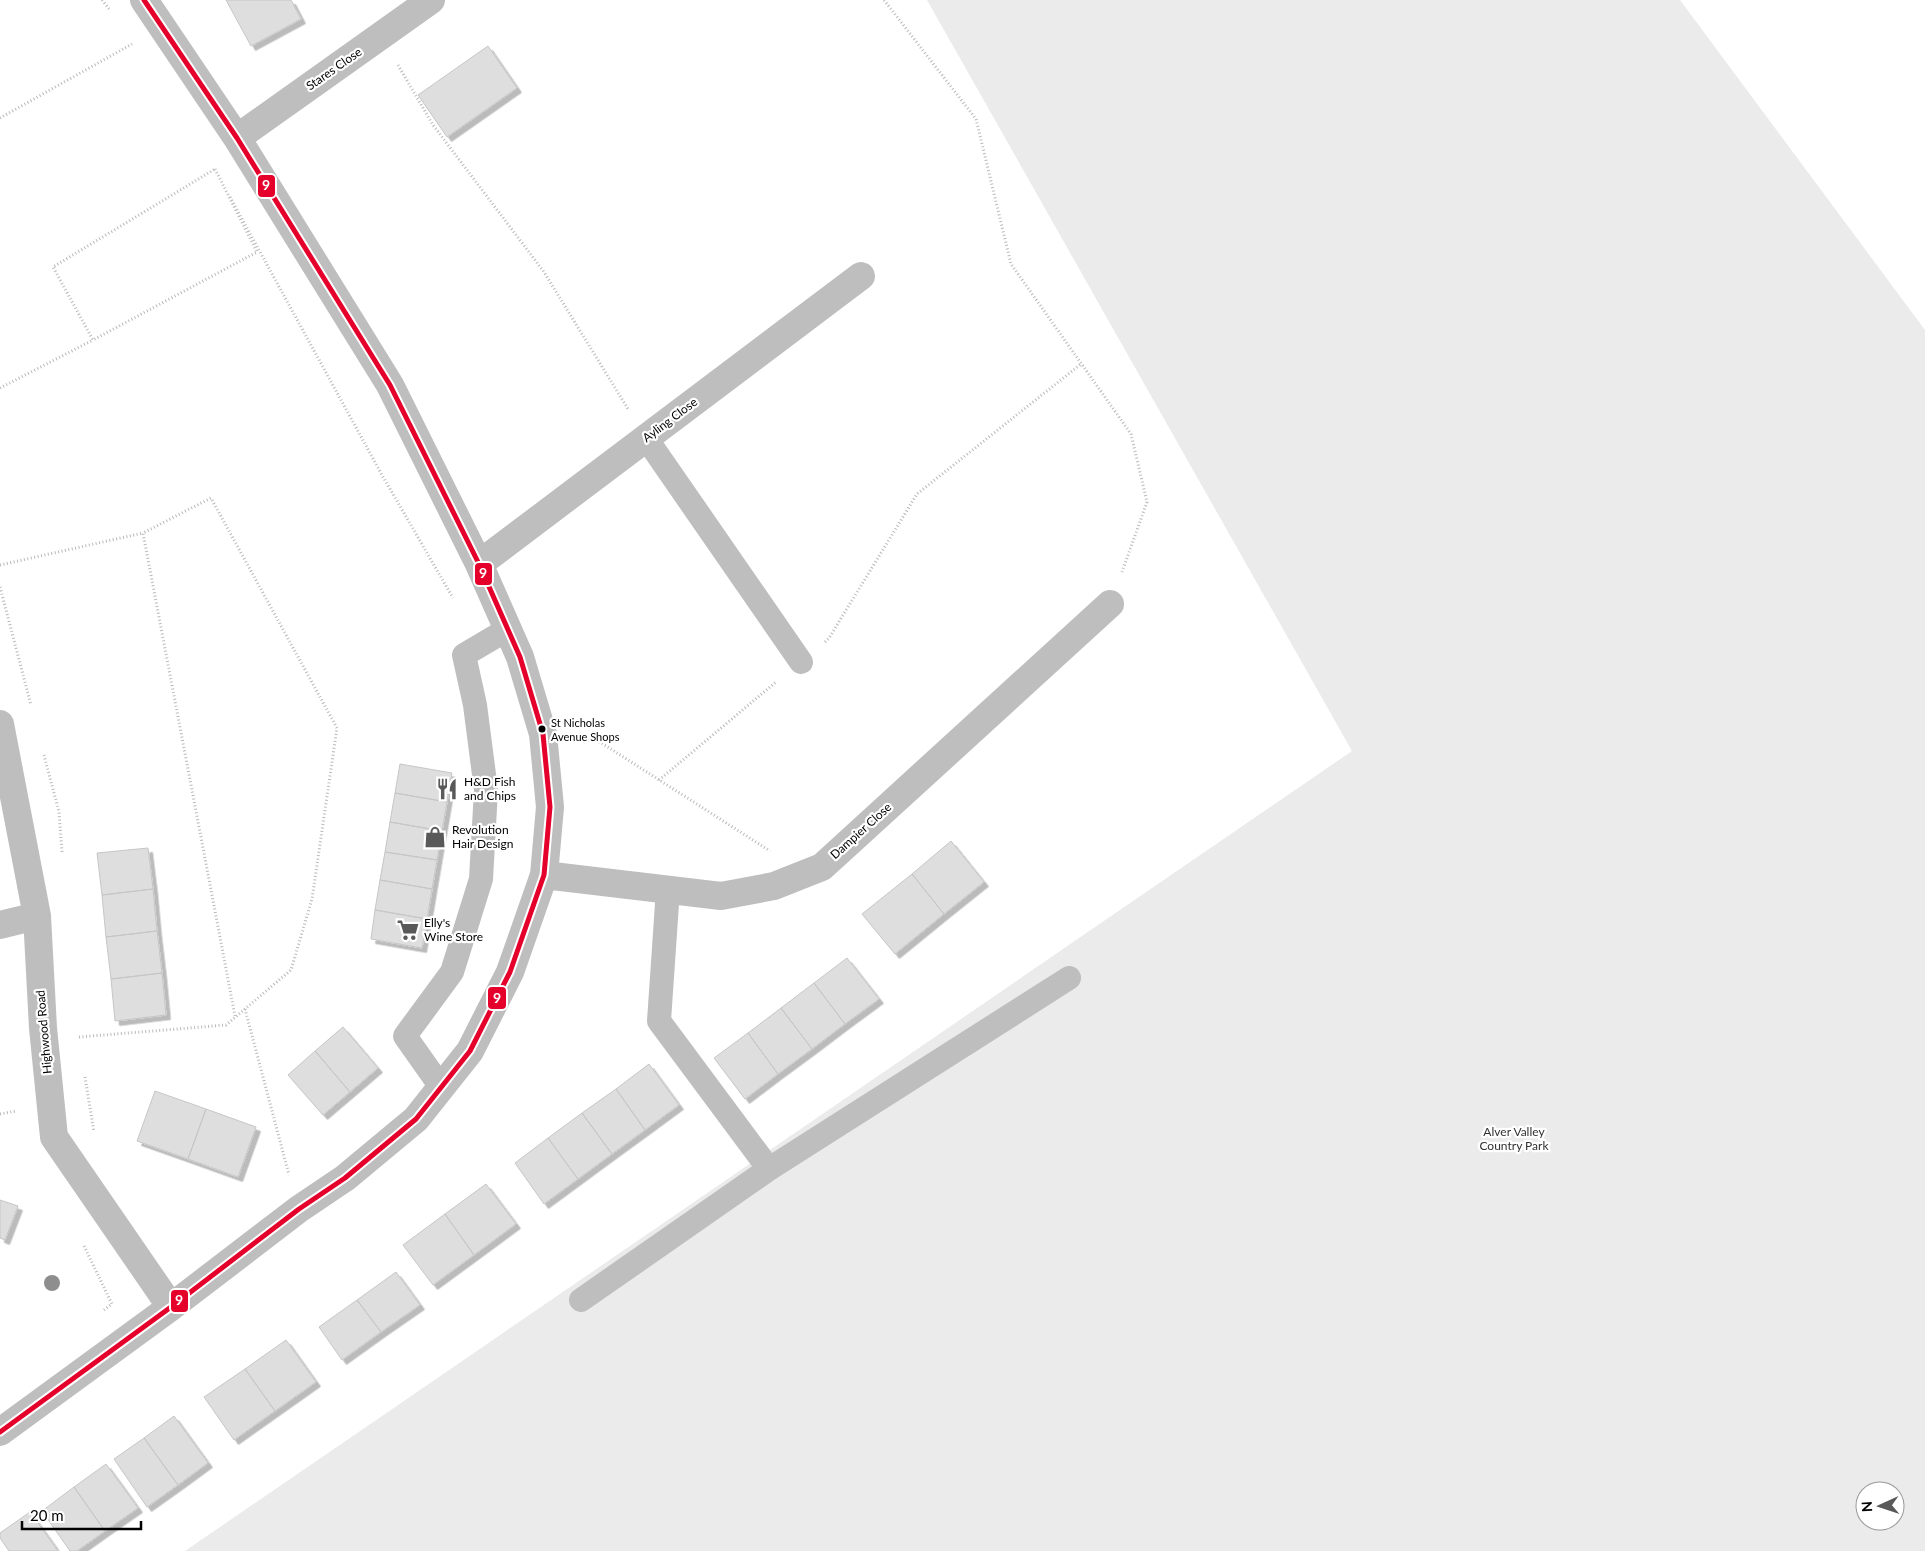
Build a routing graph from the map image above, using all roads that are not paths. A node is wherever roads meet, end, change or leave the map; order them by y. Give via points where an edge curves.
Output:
1 (144, 0) edge
2 (431, 0) edge
3 (237, 138) junction
4 (861, 276) dead end
5 (646, 438) junction
6 (479, 564) junction
7 (1110, 604) road end
8 (508, 629) junction
9 (801, 662) road end
10 (0, 724) edge
11 (544, 875) junction
12 (668, 889) junction
13 (37, 916) junction
14 (0, 925) edge
15 (1069, 978) dead end
16 (441, 1087) junction
17 (769, 1168) junction
18 (581, 1300) dead end
19 (171, 1307) junction
20 (0, 1432) edge

1 - 3 street
2 - 3 street, Stares Close
3 - 6 street via 390,385
4 - 5 street, Ayling Close
5 - 6 street, Ayling Close
5 - 9 lane
6 - 8 street
7 - 12 street, Dampier Close via 822,867 774,886 722,896
8 - 11 street via 520,657 543,734 550,807
8 - 16 lane via 464,655 475,705 486,790 480,879 452,972 405,1036
10 - 13 street, Highwood Road
11 - 12 street, Dampier Close
11 - 16 street via 510,972 470,1051
12 - 17 lane via 659,1020
13 - 14 street
13 - 19 street, Highwood Road via 54,1138
15 - 17 lane
16 - 19 street via 416,1118 345,1178
17 - 18 lane
19 - 20 street

